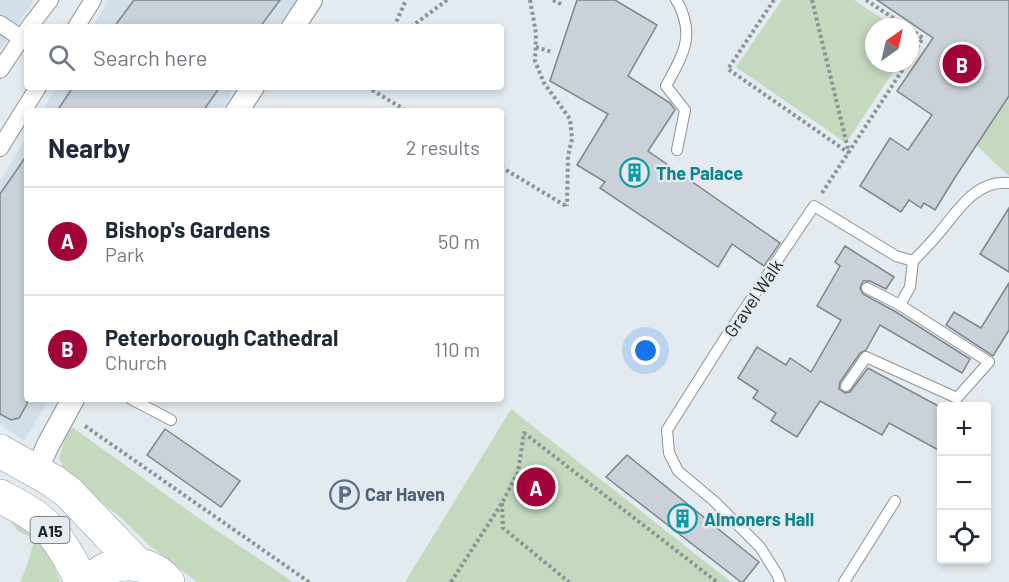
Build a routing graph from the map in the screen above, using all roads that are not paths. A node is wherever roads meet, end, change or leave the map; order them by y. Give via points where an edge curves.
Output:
1 (50, 0) edge
2 (93, 0) edge
3 (311, 0) edge
4 (676, 0) edge
5 (0, 24) edge
6 (32, 24) edge
7 (78, 24) edge
8 (295, 24) edge
9 (24, 31) edge
10 (24, 35) edge
11 (0, 70) edge
12 (36, 90) edge
13 (251, 90) edge
14 (25, 108) edge
15 (239, 108) edge
16 (24, 109) edge
17 (0, 148) edge
18 (677, 150) dead end
19 (1009, 183) edge
20 (913, 261) junction
21 (867, 288) dead end
22 (900, 305) junction
23 (846, 386) dead end
24 (137, 402) edge
25 (69, 406) edge
26 (171, 420) dead end
27 (0, 451) edge
28 (36, 471) junction
29 (0, 496) edge
30 (895, 501) dead end
31 (136, 564) junction
32 (82, 582) edge
33 (90, 582) edge
34 (168, 582) edge
35 (780, 582) edge
36 (844, 582) edge

1 - 6 street
2 - 7 street
3 - 8 street
4 - 18 lane via 687,28 684,51 666,86 685,110
5 - 9 street
10 - 11 street
12 - 14 street
13 - 15 street
16 - 17 street
19 - 20 lane via 984,187 964,202
20 - 22 lane via 910,287
20 - 35 lane, Gravel Walk via 896,256 814,206 667,430 669,453 678,471 760,547
21 - 22 lane
22 - 23 lane via 989,362 957,398 866,357
24 - 26 lane
25 - 28 street
27 - 28 main road, A15
28 - 31 main road, A15 via 69,493
29 - 32 main road, A15 via 42,522 67,554
30 - 36 lane
31 - 33 main road via 106,568
31 - 34 main road via 151,568

